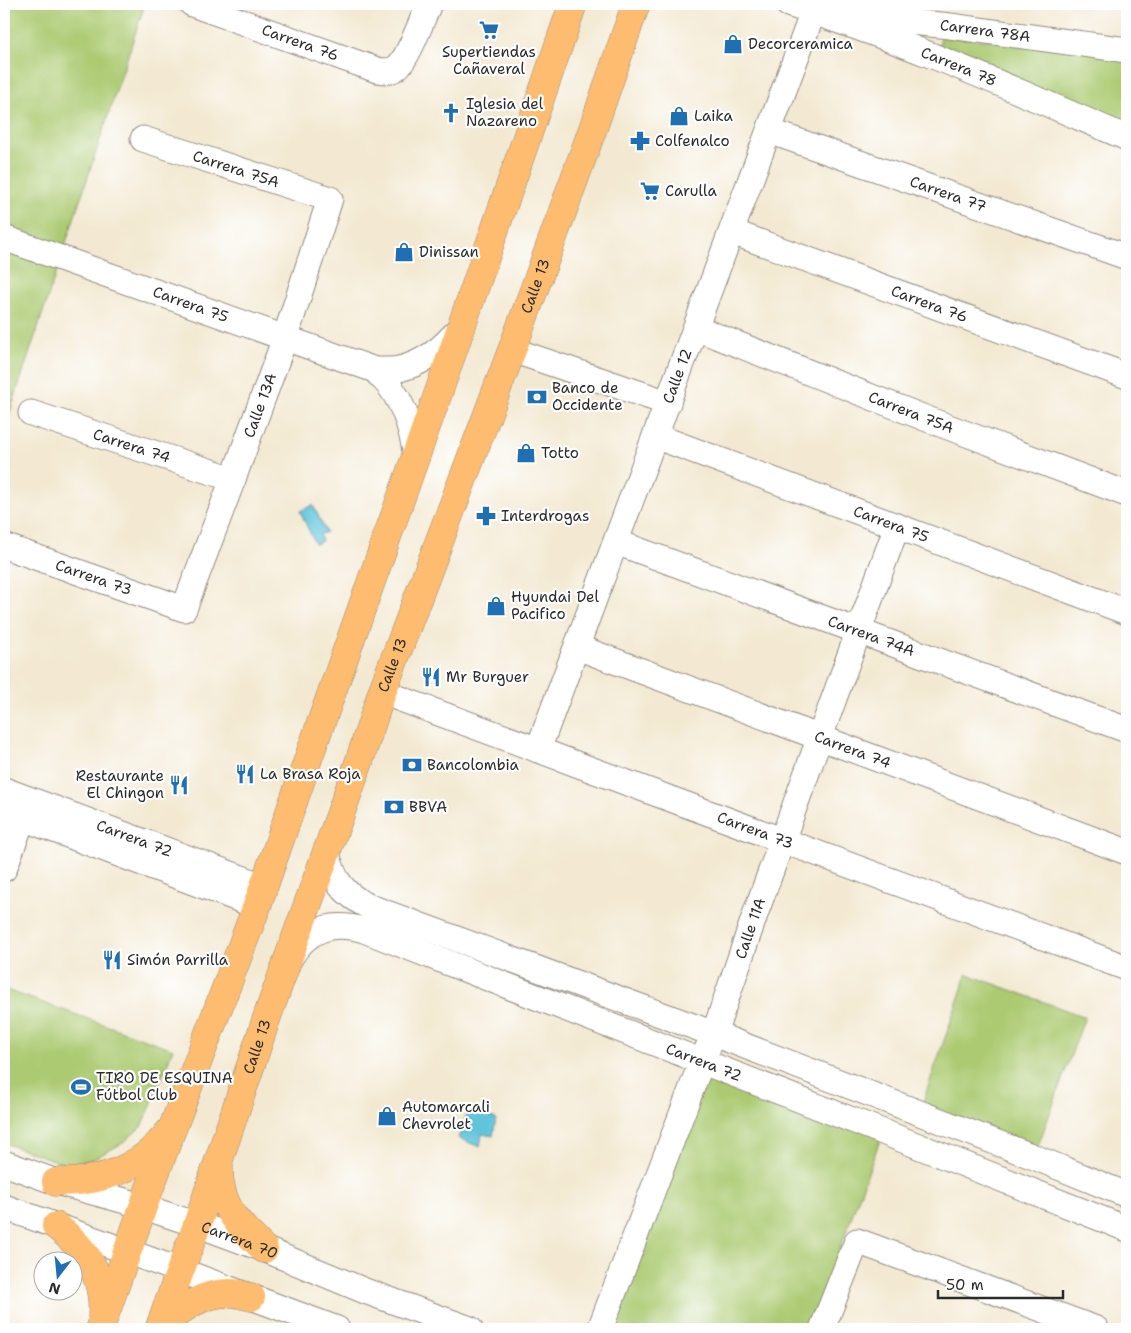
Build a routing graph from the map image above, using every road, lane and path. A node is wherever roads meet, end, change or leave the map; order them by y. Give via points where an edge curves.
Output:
1 (192, 4) edge
2 (429, 4) edge
3 (572, 4) edge
4 (636, 4) edge
5 (788, 4) edge
6 (814, 8) edge
7 (1127, 50) edge
8 (769, 131) junction
9 (1127, 138) edge
10 (143, 139) dead end
11 (330, 199) joint
12 (732, 232) junction
13 (4, 238) edge
14 (1127, 257) edge
15 (462, 325) junction
16 (696, 328) junction
17 (284, 338) junction
18 (512, 350) junction
19 (375, 370) junction
20 (1127, 376) edge
21 (668, 403) junction
22 (30, 413) dead end
23 (655, 436) junction
24 (416, 456) junction
25 (233, 480) junction
26 (1127, 494) edge
27 (897, 526) junction
28 (616, 542) junction
29 (4, 546) edge
30 (184, 609) joint
31 (1127, 612) edge
32 (859, 632) junction
33 (577, 647) junction
34 (382, 692) junction
35 (1127, 730) edge
36 (820, 737) junction
37 (538, 750) junction
38 (4, 790) edge
39 (13, 815) edge
40 (783, 840) junction
41 (118, 843) junction
42 (327, 851) junction
43 (1127, 852) edge
44 (4, 869) edge
45 (260, 896) junction
46 (289, 960) junction
47 (1127, 968) edge
48 (714, 1034) junction
49 (702, 1061) junction
50 (175, 1124) junction
51 (220, 1159) junction
52 (4, 1163) edge
53 (56, 1182) junction
54 (1127, 1195) edge
55 (143, 1206) junction
56 (4, 1207) edge
57 (197, 1225) junction
58 (56, 1226) junction
59 (1127, 1229) edge
60 (264, 1250) junction
61 (128, 1252) junction
62 (180, 1270) junction
63 (251, 1297) junction
64 (457, 1328) edge
65 (100, 1329) edge
66 (160, 1329) edge
67 (337, 1329) edge
68 (600, 1329) edge
69 (822, 1329) edge
70 (1096, 1329) edge

1 - 2 street, Carrera 76 via 377,70 389,71 405,57
3 - 15 main road
4 - 18 main road, Calle 13
5 - 6 street, Carrera 78
6 - 7 street, Carrera 78A
6 - 8 street, Calle 12
6 - 9 street, Carrera 78 via 939,57
8 - 12 street, Calle 12
8 - 14 street, Carrera 77
10 - 11 street, Carrera 75A
11 - 17 street, Calle 13A
12 - 16 street, Calle 12
12 - 20 street, Carrera 76
13 - 17 street, Carrera 75
15 - 19 street, Carrera 75 via 440,350 420,362 398,369
15 - 24 main road
16 - 21 street, Calle 12
16 - 26 street, Carrera 75A
17 - 19 street, Carrera 75
17 - 25 street, Calle 13A
18 - 21 street
18 - 34 main road, Calle 13
19 - 24 street, Carrera 75 via 404,409
21 - 23 street, Calle 12
22 - 25 street, Carrera 74
23 - 27 street, Carrera 75
23 - 28 street, Calle 12
24 - 45 main road
25 - 30 street, Calle 13A
27 - 31 street, Carrera 75
27 - 32 street, Calle 11A
28 - 32 street, Carrera 74A
28 - 33 street, Calle 12
29 - 30 street, Carrera 73
32 - 35 street, Carrera 74A
32 - 36 street, Calle 11A
33 - 36 street, Carrera 74
33 - 37 street, Calle 12
34 - 37 street, Carrera 73
34 - 42 main road, Calle 13
36 - 40 street, Calle 11A
36 - 43 street, Carrera 74
37 - 40 street, Carrera 73
38 - 41 street, Carrera 72
39 - 41 street, Carrera 72
39 - 44 street
40 - 47 street, Carrera 73
40 - 48 street, Calle 11A
41 - 45 street, Carrera 72
42 - 46 main road, Calle 13
42 - 48 street, Carrera 72 via 334,874 359,902
45 - 50 main road
46 - 49 street, Carrera 72 via 307,936 320,929 350,926
46 - 51 main road, Calle 13
48 - 49 street, Calle 11A
48 - 54 street, Carrera 72
49 - 59 street, Carrera 72
49 - 68 street, Calle 11A
50 - 53 main road via 152,1150 124,1169 91,1180
50 - 55 main road
51 - 57 main road, Calle 13
51 - 60 main road via 220,1184 228,1208
52 - 53 street, Carrera 70
53 - 55 street, Carrera 70
55 - 57 street, Carrera 70
55 - 61 main road
56 - 58 street
57 - 60 street, Carrera 70
57 - 62 main road, Calle 13
58 - 61 street
58 - 65 main road via 78,1245 94,1270 102,1298
60 - 64 street, Carrera 70
61 - 62 street
61 - 65 main road
62 - 63 street
62 - 66 main road, Calle 13
63 - 66 main road via 233,1293 196,1301
63 - 67 street
69 - 70 street via 857,1241

